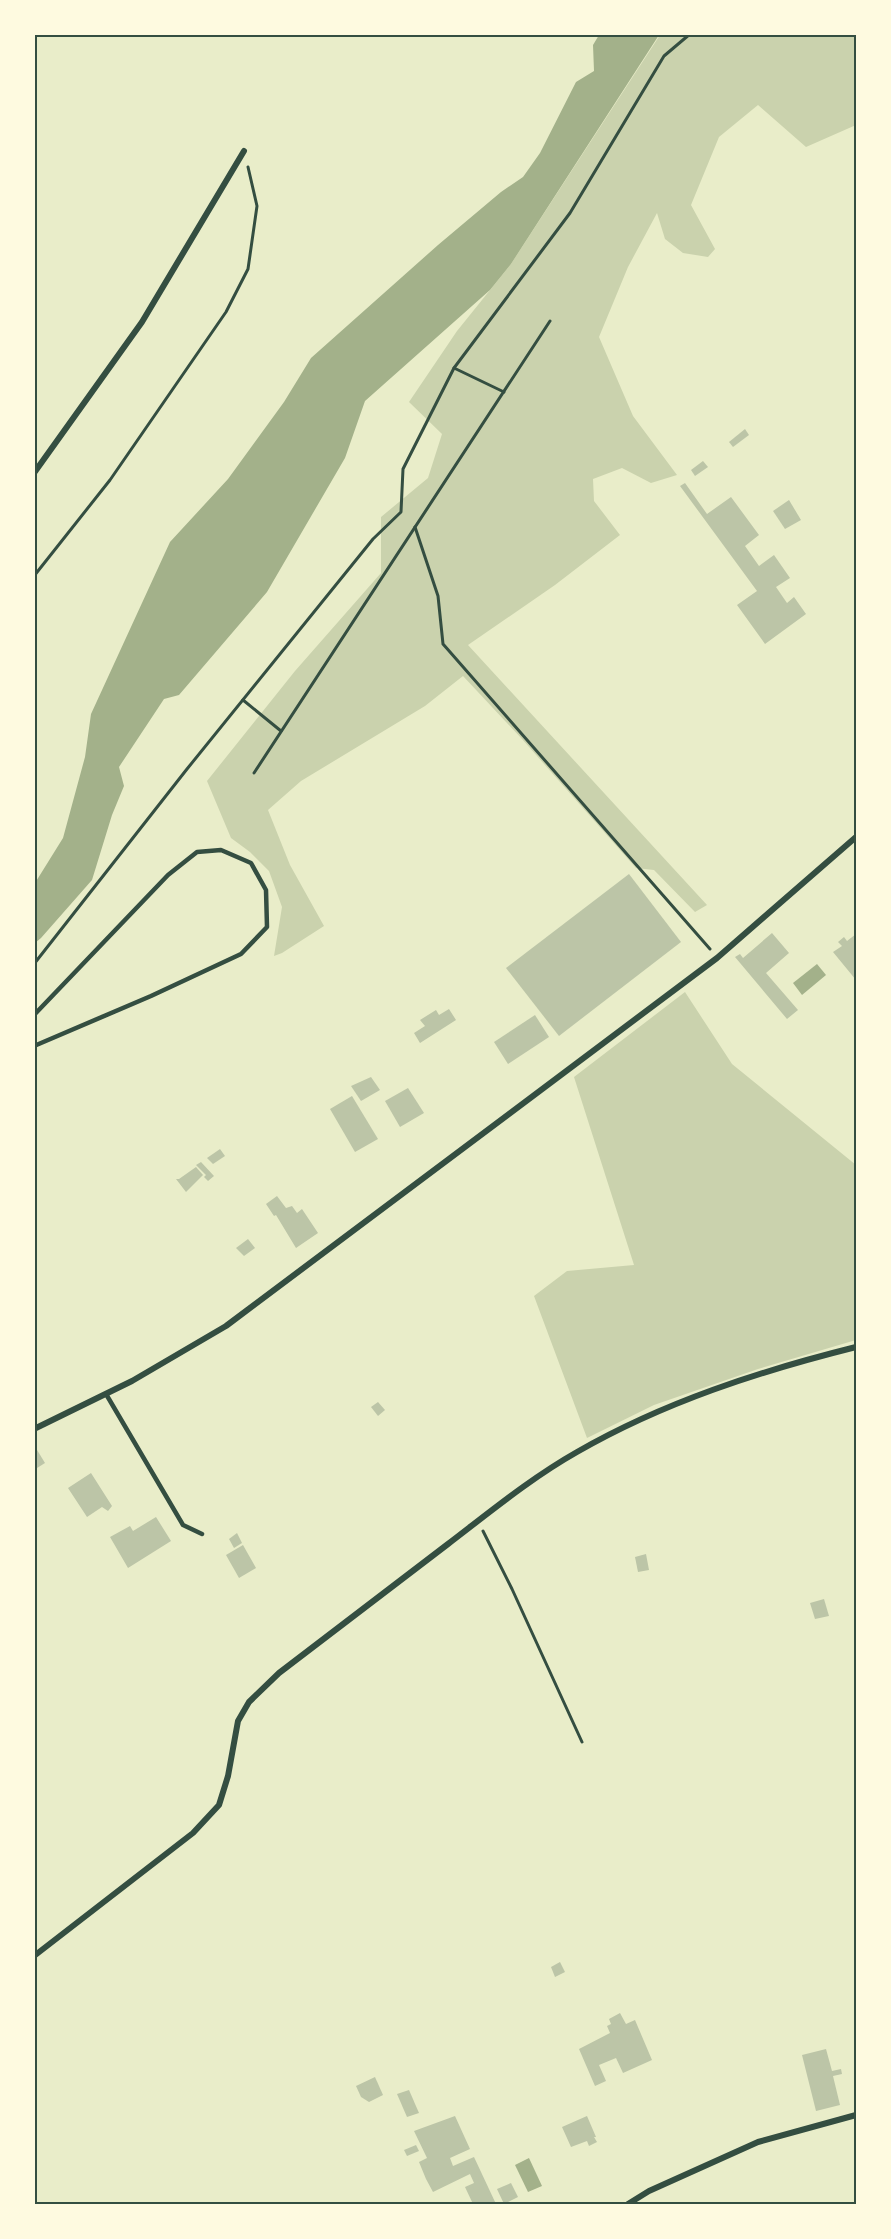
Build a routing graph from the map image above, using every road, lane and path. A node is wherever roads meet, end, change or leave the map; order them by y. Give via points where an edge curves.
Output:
1 (690, 34) edge
2 (244, 151) joint
3 (550, 321) dead end
4 (454, 368) junction
5 (504, 392) junction
6 (34, 472) edge
7 (416, 527) junction
8 (34, 576) edge
9 (243, 700) junction
10 (281, 732) junction
11 (254, 772) dead end
12 (856, 837) edge
13 (717, 957) junction
14 (34, 964) edge
15 (34, 1015) edge
16 (34, 1046) edge
17 (856, 1347) edge
18 (106, 1394) junction
19 (34, 1430) edge
20 (478, 1521) junction
21 (202, 1534) dead end
22 (582, 1742) dead end
23 (34, 1956) edge
24 (856, 2115) edge
25 (628, 2205) edge

1 - 4 path via 664,56 570,213
2 - 6 street via 142,322
2 - 8 path via 257,206 248,269 226,312 116,471
3 - 5 path
4 - 5 path
4 - 9 path via 403,469 401,512 373,539
5 - 7 path
7 - 10 path
7 - 13 path via 438,596 443,644
9 - 10 path
9 - 14 path
10 - 11 path
12 - 13 street
13 - 18 street via 226,1326
15 - 16 lane via 168,875 197,852 221,850 251,863 266,890 267,927 241,954
17 - 20 street via 707,1391 644,1418 577,1452
18 - 19 street
18 - 21 lane via 183,1525
20 - 22 path
20 - 23 street via 279,1673 249,1702 238,1721 219,1805 193,1833
24 - 25 street via 758,2142 649,2191

